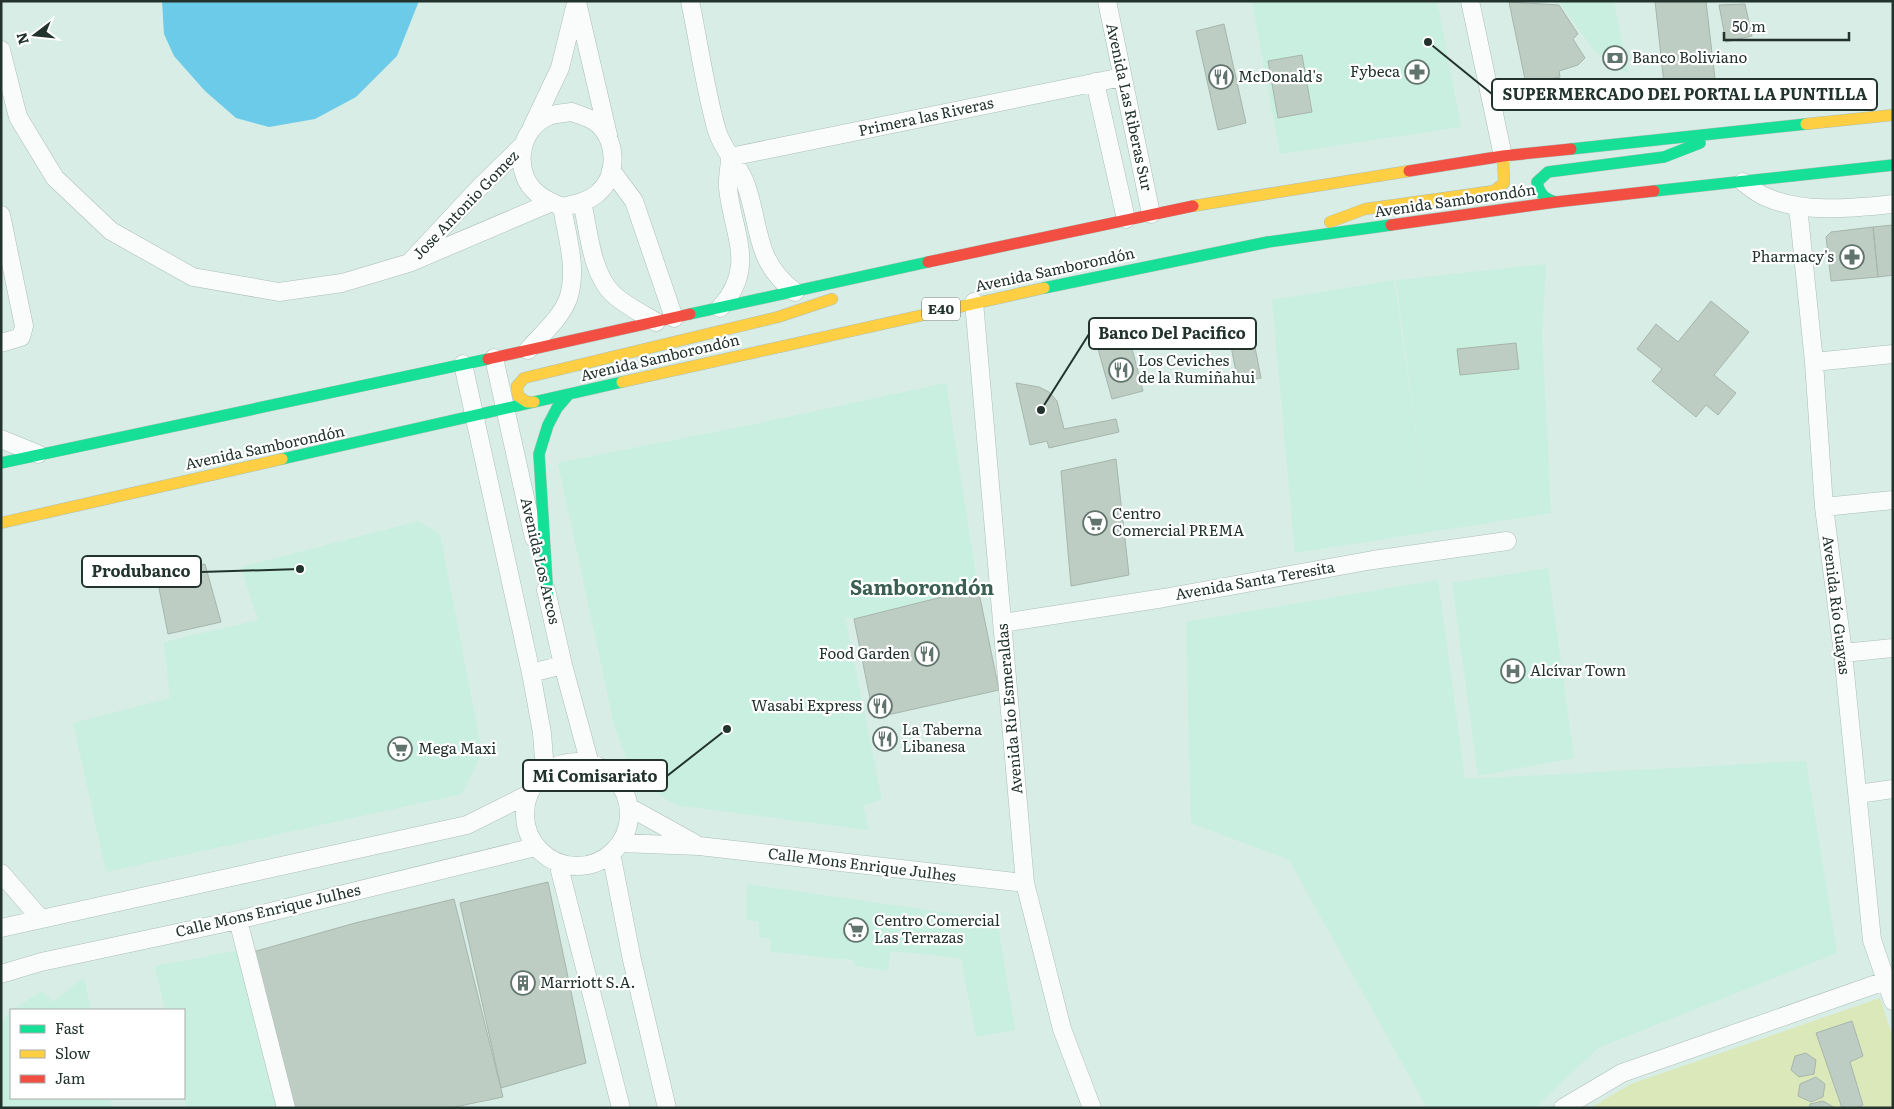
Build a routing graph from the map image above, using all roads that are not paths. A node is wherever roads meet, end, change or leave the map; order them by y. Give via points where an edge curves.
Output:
1 (690, 1) edge
2 (1107, 1) edge
3 (1470, 1) edge
4 (576, 2) edge
5 (1, 50) edge
6 (1122, 77) junction
7 (1095, 82) junction
8 (1893, 114) edge
9 (1734, 130) junction
10 (526, 139) junction
11 (609, 140) junction
12 (1503, 156) junction
13 (730, 157) junction
14 (1893, 165) edge
15 (611, 170) junction
16 (1744, 182) junction
17 (582, 202) junction
18 (1556, 202) junction
19 (1893, 204) edge
20 (557, 205) junction
21 (1798, 206) junction
22 (1150, 214) junction
23 (1, 215) edge
24 (1126, 219) junction
25 (1280, 240) junction
26 (963, 254) junction
27 (409, 263) junction
28 (861, 289) dead end
29 (795, 292) junction
30 (843, 295) dead end
31 (974, 302) junction
32 (720, 308) junction
33 (674, 318) junction
34 (656, 322) junction
35 (1, 343) edge
36 (528, 351) junction
37 (1893, 354) edge
38 (494, 358) junction
39 (1814, 362) junction
40 (463, 364) junction
41 (569, 394) junction
42 (534, 402) junction
43 (505, 409) junction
44 (474, 416) junction
45 (1, 439) edge
46 (39, 455) junction
47 (1, 463) edge
48 (1893, 500) edge
49 (1824, 507) junction
50 (1, 523) edge
51 (1507, 541) dead end
52 (548, 599) junction
53 (1003, 623) junction
54 (1893, 648) edge
55 (1843, 653) junction
56 (563, 666) junction
57 (531, 673) junction
58 (590, 764) junction
59 (545, 772) junction
60 (1893, 789) edge
61 (1858, 794) junction
62 (527, 795) junction
63 (629, 807) junction
64 (699, 846) junction
65 (535, 847) junction
66 (616, 848) junction
67 (558, 863) junction
68 (1, 873) edge
69 (1024, 883) junction
70 (40, 918) junction
71 (238, 920) junction
72 (1, 928) edge
73 (1, 974) edge
74 (1885, 981) junction
75 (1893, 1001) edge
76 (286, 1108) edge
77 (620, 1108) edge
78 (667, 1108) edge
79 (1092, 1108) edge
80 (1563, 1108) edge

1 - 13 street via 718,133
2 - 6 street, Avenida Las Riberas Sur
3 - 12 street
4 - 10 street, Jose Antonio Gomez via 560,68
4 - 11 street, Jose Antonio Gomez
5 - 27 street, Jose Antonio Gomez via 18,117 55,178 111,231 193,277 279,292 342,283
6 - 7 street, Primera las Riveras
6 - 22 street, Avenida Las Riberas Sur
7 - 13 street, Primera las Riveras
7 - 24 street, Avenida Las Riberas Sur
8 - 9 highway
9 - 12 highway
9 - 18 highway via 1664,157 1548,172 1537,182 1538,190 1547,200
10 - 11 street via 548,116 572,112 594,121
10 - 20 street via 521,164 526,180 537,194
10 - 27 street, Jose Antonio Gomez
11 - 15 street via 613,159
12 - 22 highway via 1267,192
12 - 25 highway via 1504,183 1494,191 1365,208
13 - 29 street via 746,183 765,258 776,275
13 - 32 street via 728,187 741,252 741,270 737,284
14 - 16 highway, Avenida Samborondón / E40
15 - 17 street via 599,192
15 - 33 street via 634,201
16 - 18 highway, Avenida Samborondón / E40
16 - 21 street via 1765,197
17 - 20 street
17 - 34 street via 603,279 612,293
18 - 25 highway, Avenida Samborondón / E40
19 - 21 street via 1850,208
20 - 27 street, Jose Antonio Gomez
20 - 36 street via 572,271 568,299
21 - 39 street, Avenida Río Guayas
22 - 24 highway
23 - 35 street via 24,326 21,337
24 - 26 highway
25 - 31 highway, Avenida Samborondón / E40
26 - 28 highway
26 - 29 highway
29 - 32 highway
30 - 42 highway via 778,317 524,378 517,386 518,396
31 - 41 highway, Avenida Samborondón / E40
31 - 53 street, Avenida Río Esmeraldas
32 - 33 highway
33 - 34 highway
34 - 36 highway
36 - 38 highway
37 - 39 street
38 - 40 highway
38 - 43 street, Avenida Los Arcos
39 - 49 street, Avenida Río Guayas
40 - 44 street
40 - 46 highway
41 - 42 highway, Avenida Samborondón / E40
41 - 52 highway via 548,425 539,454
42 - 43 highway, Avenida Samborondón / E40
43 - 44 highway, Avenida Samborondón / E40
43 - 52 street, Avenida Los Arcos
44 - 50 highway, Avenida Samborondón / E40
44 - 57 street
45 - 46 street
46 - 47 highway
48 - 49 street
49 - 55 street, Avenida Río Guayas
51 - 53 street, Avenida Santa Teresita via 1373,560
52 - 56 street, Avenida Los Arcos
53 - 69 street, Avenida Río Esmeraldas
54 - 55 street
55 - 61 street, Avenida Río Guayas
56 - 57 street
56 - 58 street, Avenida Los Arcos
57 - 59 street via 542,732
58 - 59 street via 566,762
58 - 63 street via 607,771 620,784
59 - 62 street
60 - 61 street
61 - 74 street, Avenida Río Guayas via 1872,940
62 - 65 street via 526,831
62 - 70 street via 467,825
63 - 64 street, Calle Mons Enrique Julhes
63 - 66 street via 626,832
64 - 66 street, Calle Mons Enrique Julhes
64 - 69 street, Calle Mons Enrique Julhes
65 - 67 street
65 - 71 street, Calle Mons Enrique Julhes
66 - 67 street via 600,861 586,866
66 - 78 street via 632,960
67 - 77 street
68 - 70 street
69 - 79 street, Avenida Río Esmeraldas via 1062,1029
70 - 72 street
71 - 73 street, Calle Mons Enrique Julhes via 41,962
71 - 76 street
74 - 75 street, Avenida Río Guayas
74 - 80 street via 1622,1073

